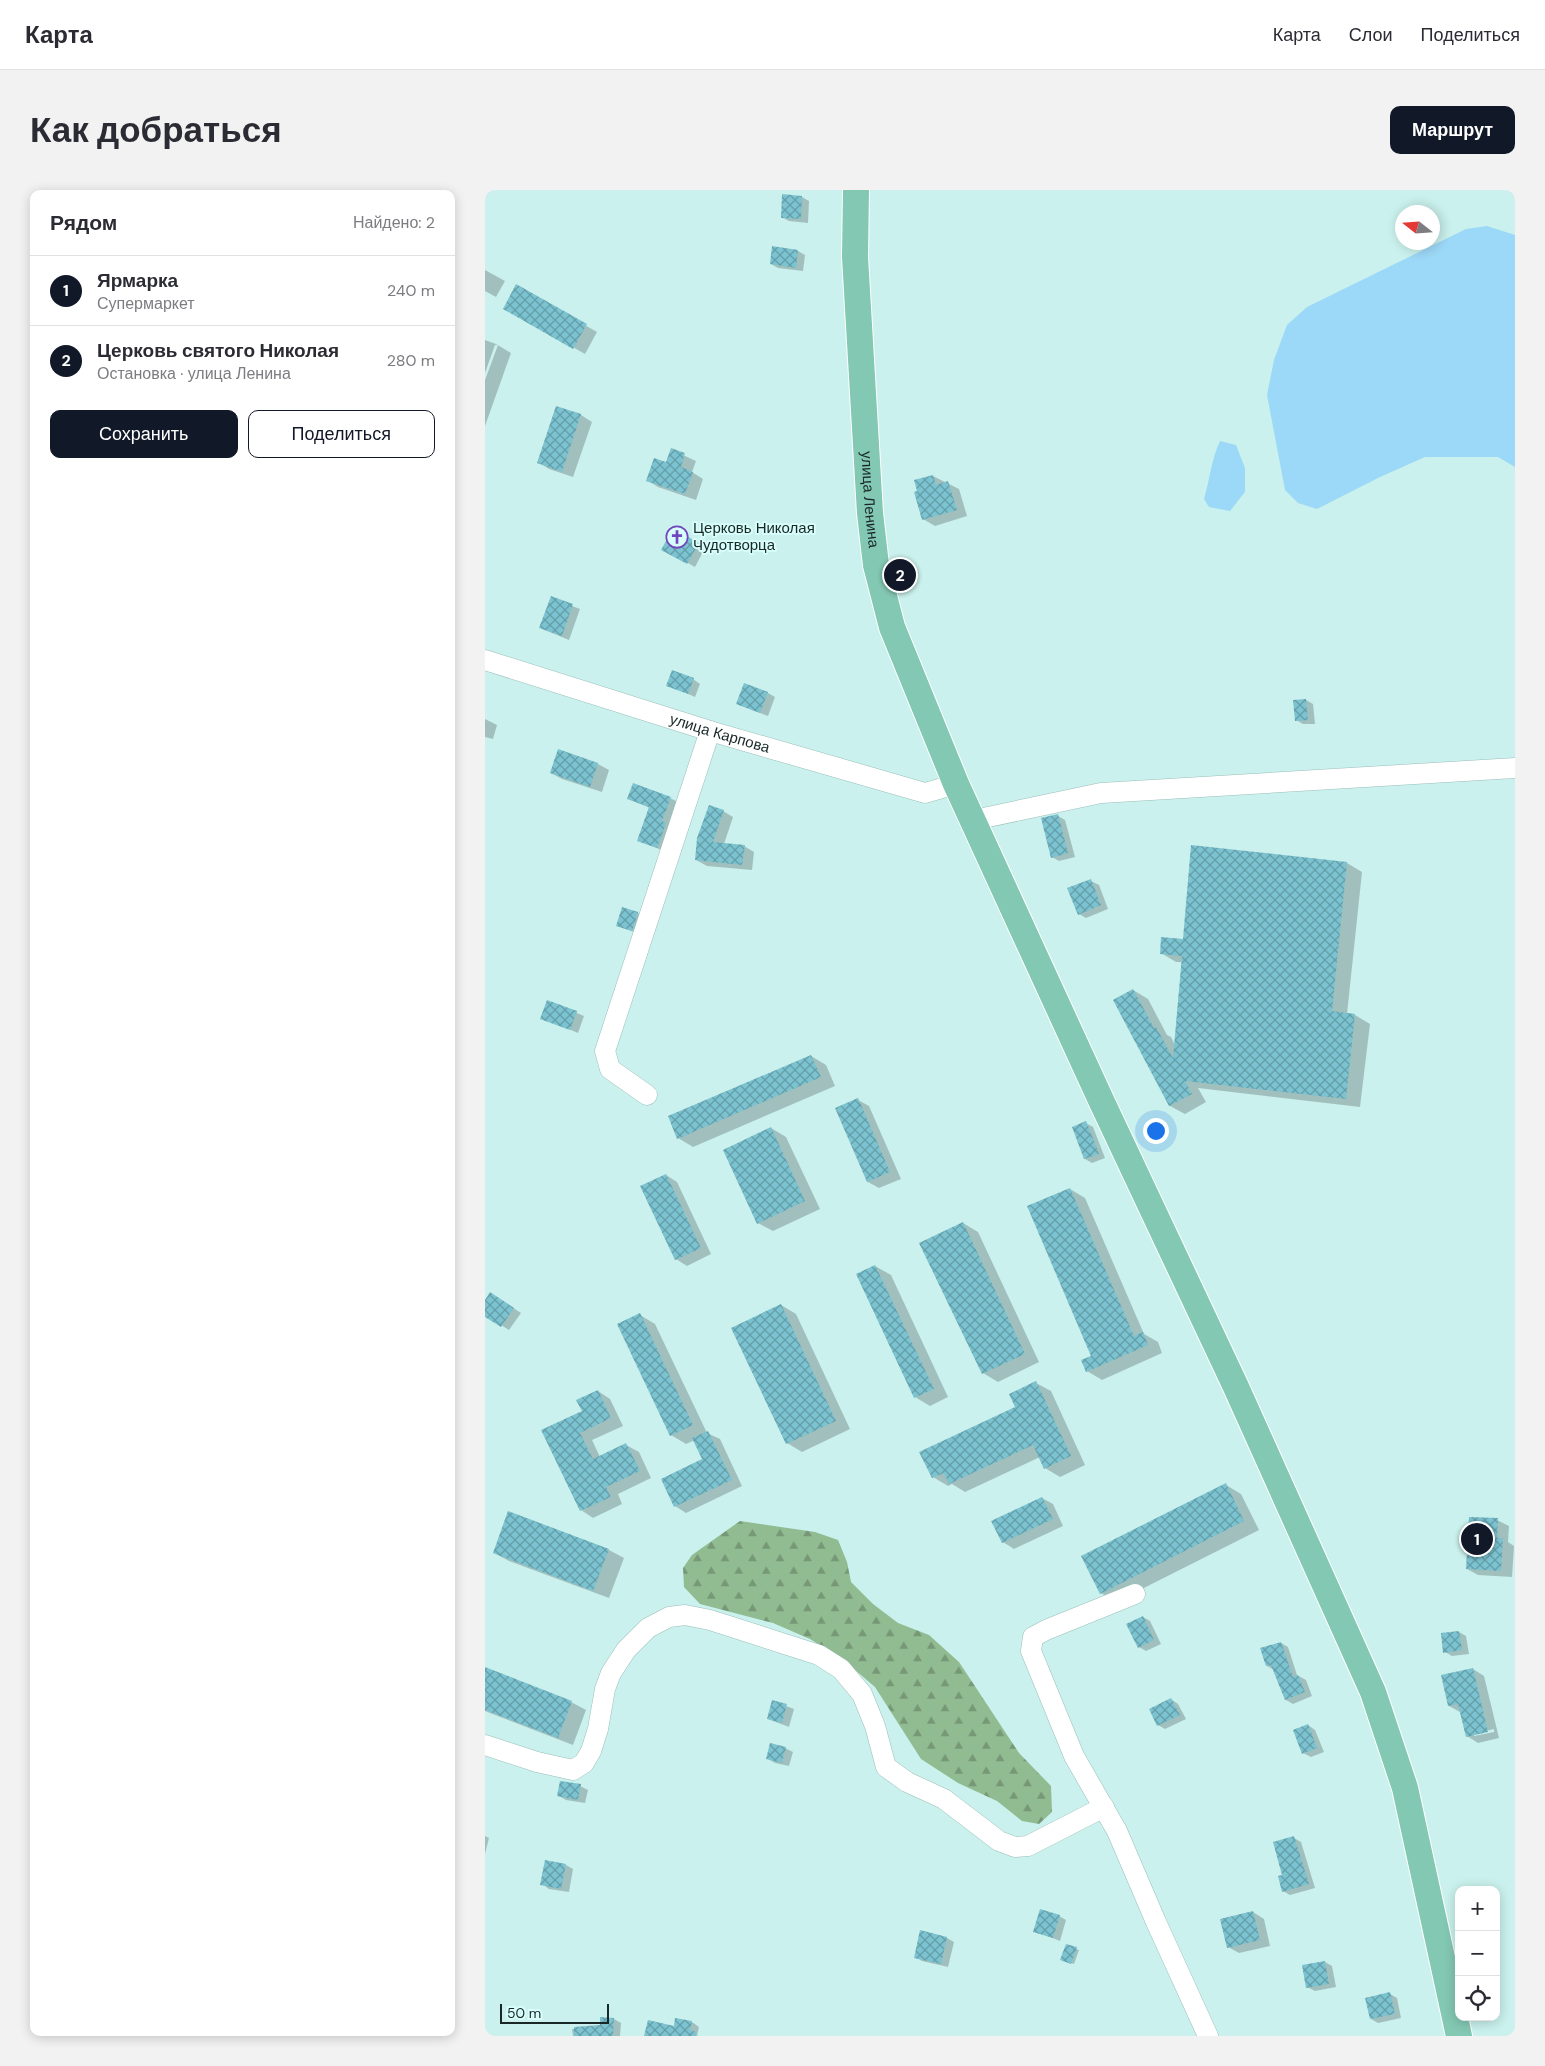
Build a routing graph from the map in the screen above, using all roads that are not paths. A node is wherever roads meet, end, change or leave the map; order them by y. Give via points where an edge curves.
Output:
1 (856, 190) edge
2 (485, 660) edge
3 (710, 731) junction
4 (1515, 768) edge
5 (957, 784) junction
6 (974, 820) junction
7 (647, 1095) dead end
8 (1135, 1594) dead end
9 (485, 1745) edge
10 (1104, 1808) junction
11 (1208, 2036) edge
12 (1459, 2036) edge

1 - 5 main road, улица Ленина via 855,257 869,513 876,565 892,627
2 - 3 street, улица Карпова
3 - 5 street, улица Карпова via 925,793
3 - 7 street via 605,1051 610,1068
4 - 6 street via 1101,793
5 - 6 main road, улица Ленина
6 - 12 main road, улица Ленина via 1236,1386 1373,1692 1405,1788
8 - 10 street via 1033,1637 1031,1651 1074,1756
9 - 10 street via 573,1770 584,1763 598,1730 605,1689 626,1650 648,1628 669,1617 685,1615 710,1620 819,1656 841,1668 862,1694 886,1767 907,1782 944,1799 999,1841 1015,1847 1028,1846
10 - 11 street

